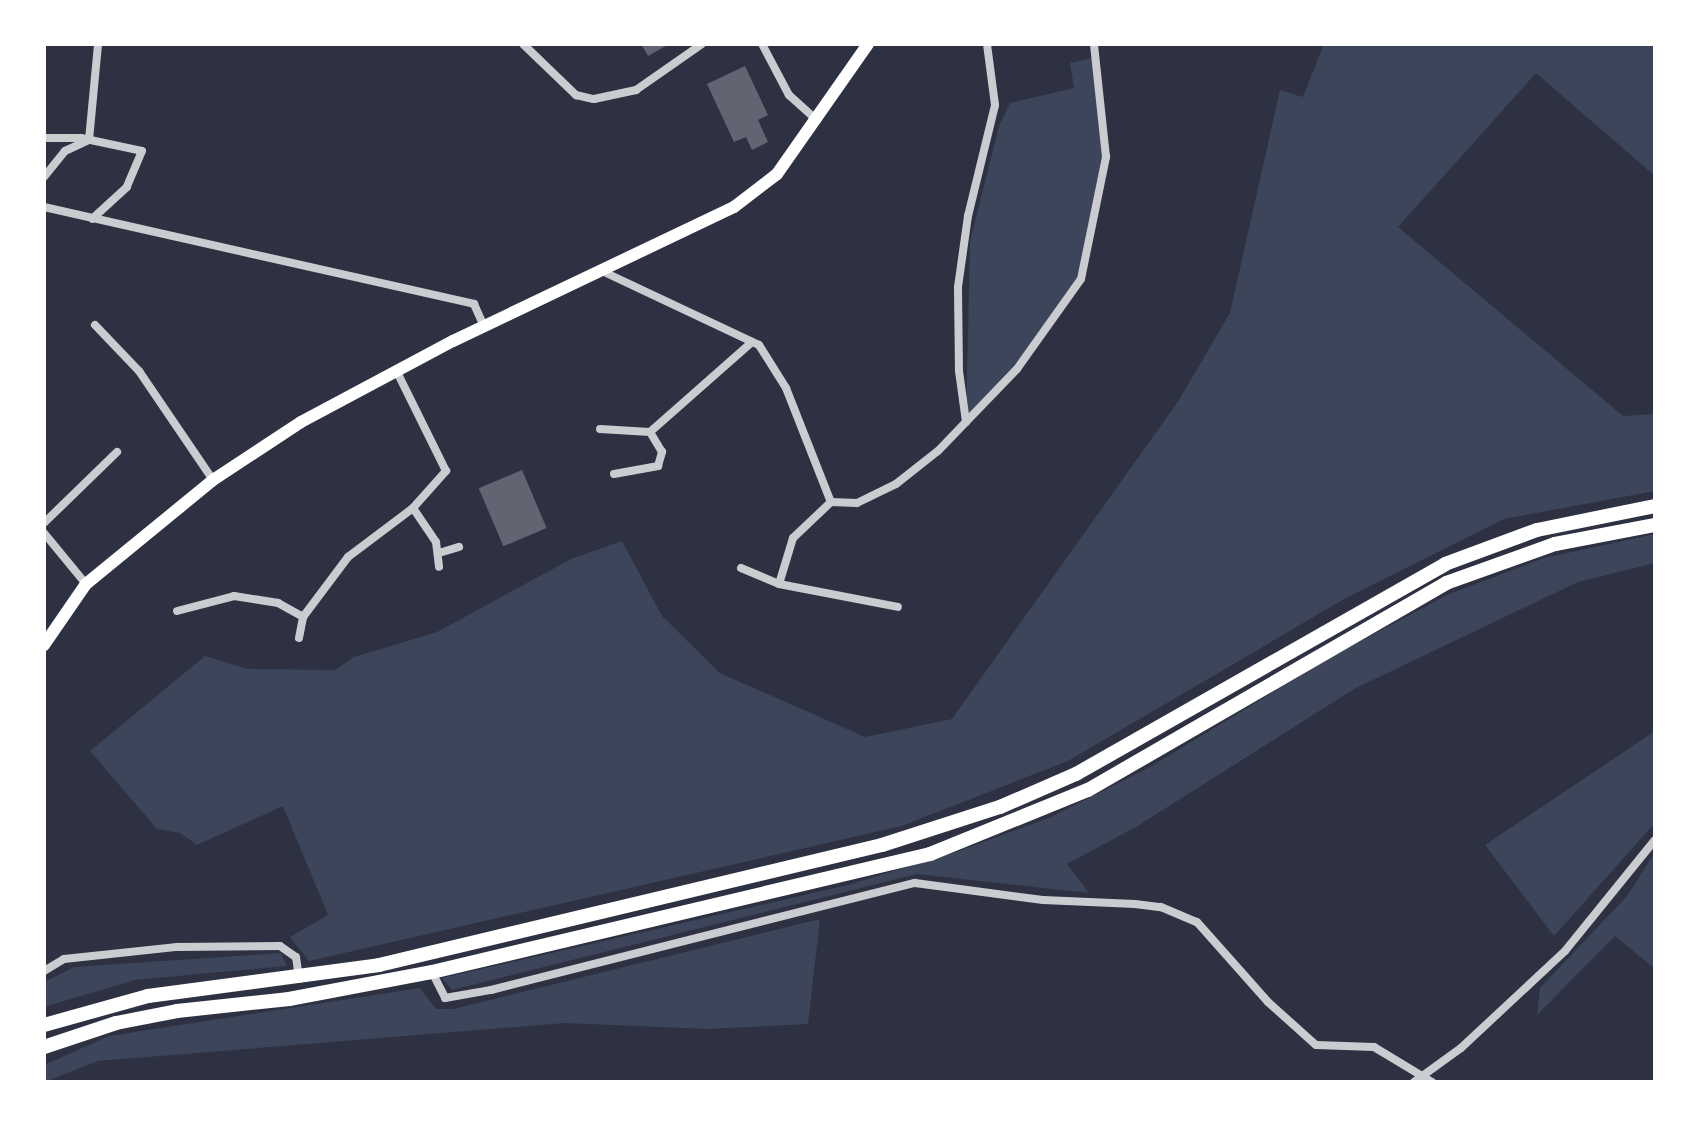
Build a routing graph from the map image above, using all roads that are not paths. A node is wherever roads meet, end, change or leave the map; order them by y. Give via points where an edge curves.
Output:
1 (98, 44) edge
2 (523, 44) edge
3 (702, 44) edge
4 (762, 44) edge
5 (868, 44) edge
6 (987, 44) edge
7 (1094, 44) edge
8 (818, 121) junction
9 (44, 138) edge
10 (89, 140) junction
11 (44, 177) edge
12 (44, 207) edge
13 (92, 219) junction
14 (604, 272) junction
15 (95, 325) dead end
16 (484, 326) junction
17 (752, 342) junction
18 (396, 370) junction
19 (966, 422) junction
20 (600, 429) dead end
21 (650, 432) junction
22 (117, 452) dead end
23 (614, 474) dead end
24 (213, 480) junction
25 (831, 502) junction
26 (1655, 506) edge
27 (413, 508) junction
28 (44, 523) edge
29 (1655, 525) edge
30 (44, 533) edge
31 (459, 547) dead end
32 (439, 553) junction
33 (439, 567) dead end
34 (741, 568) dead end
35 (86, 584) junction
36 (779, 584) junction
37 (898, 607) dead end
38 (177, 611) dead end
39 (303, 617) junction
40 (299, 638) dead end
41 (44, 645) edge
42 (1655, 840) edge
43 (44, 971) edge
44 (432, 972) junction
45 (299, 979) junction
46 (44, 1025) edge
47 (44, 1047) edge
48 (1429, 1079) edge
49 (1414, 1082) edge

1 - 10 street
2 - 3 street via 576,95 594,99 636,90
4 - 8 street via 789,95
5 - 8 main road
6 - 19 street via 995,105 968,216 958,287
7 - 19 street via 1106,157 1081,279 1017,369
8 - 14 main road via 777,174 734,207
9 - 10 street
10 - 11 street via 65,151
10 - 13 street via 142,151 127,187
12 - 13 street
13 - 16 street via 474,304
14 - 16 main road
14 - 17 street
15 - 24 street via 139,371
16 - 18 main road
17 - 21 street
17 - 25 street via 786,388
18 - 24 main road
18 - 27 street via 446,471
19 - 25 street via 896,484 857,503
20 - 21 street
21 - 23 street via 662,452 658,466
22 - 28 street
24 - 35 main road
25 - 36 street via 793,538
26 - 45 highway via 1537,530 1445,564 1165,726 1000,807 803,865
27 - 32 street
27 - 39 street via 348,557
29 - 44 highway via 1555,544 1446,583 1161,752 1001,829 819,883
30 - 35 street
31 - 32 street
32 - 33 street
34 - 36 street
35 - 41 main road
36 - 37 street
38 - 39 street via 234,596 278,603
39 - 40 street
42 - 48 street via 1565,951
43 - 45 street via 64,959 177,947 280,946 296,957
44 - 47 highway via 289,999 177,1011 116,1023
44 - 48 street via 445,998 491,990 915,883 1043,900 1161,907 1197,922 1268,1002 1316,1045 1374,1047
45 - 46 highway via 148,996
48 - 49 street

